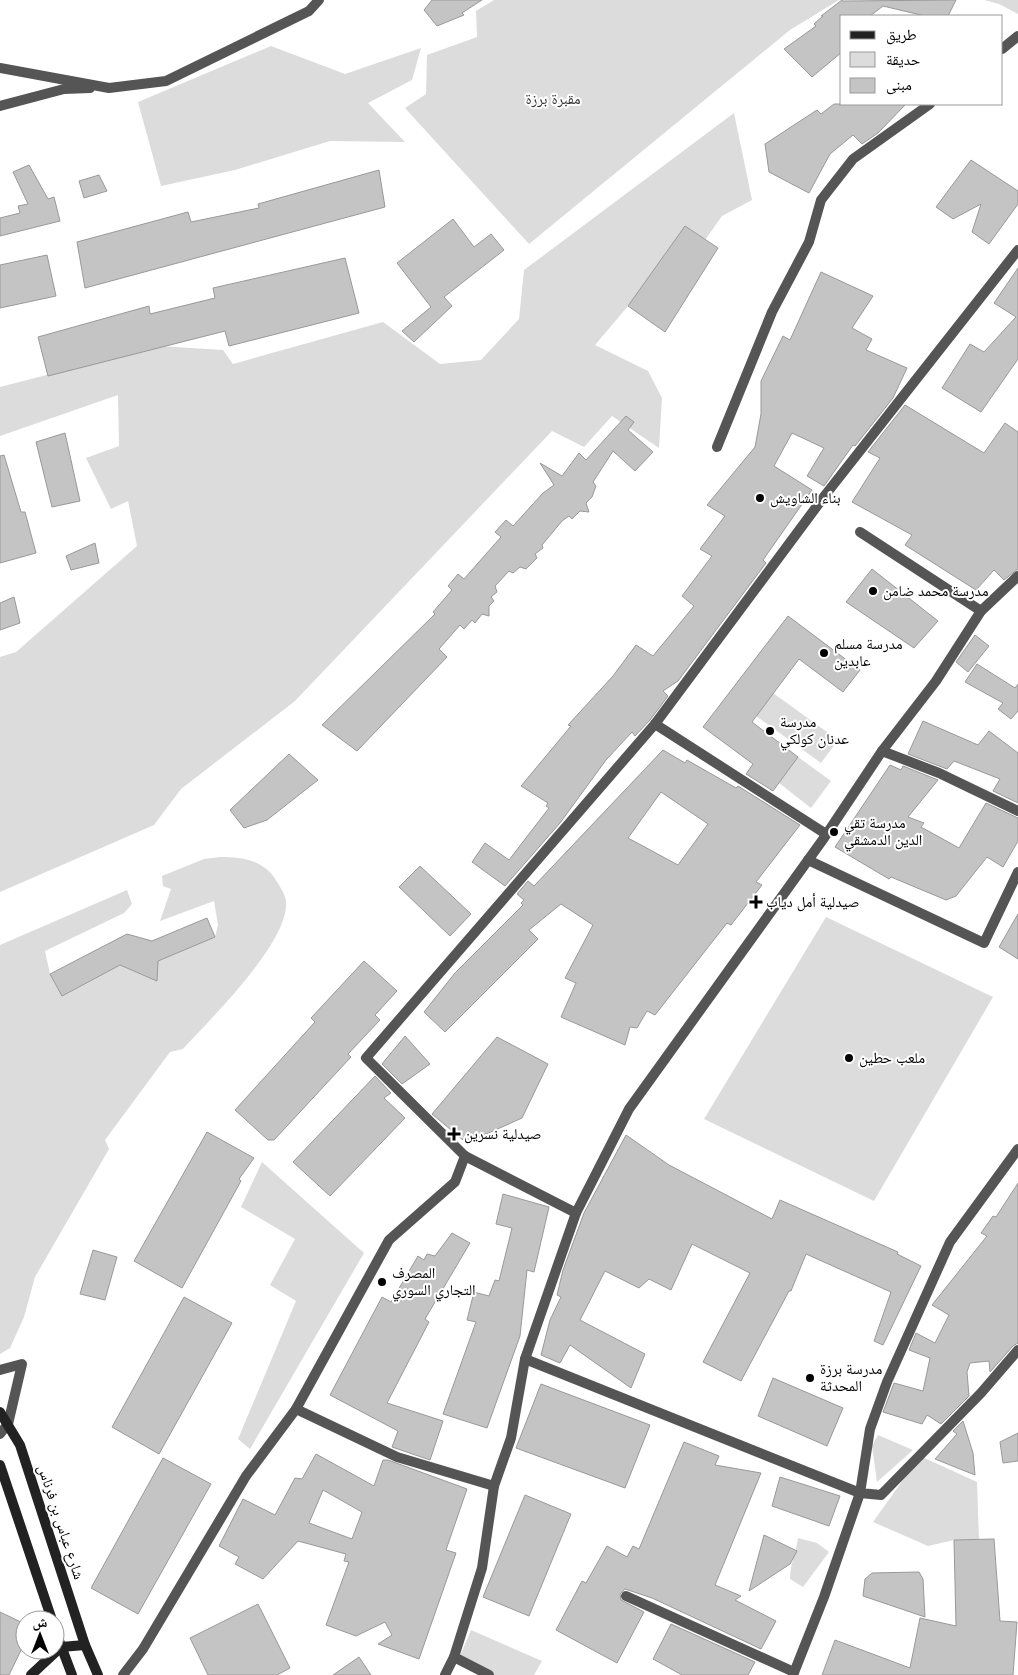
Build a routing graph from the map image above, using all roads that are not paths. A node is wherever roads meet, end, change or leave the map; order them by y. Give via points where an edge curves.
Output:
1 (319, 0) edge
2 (1018, 36) edge
3 (1003, 48) edge
4 (0, 68) edge
5 (109, 88) junction
6 (929, 105) edge
7 (0, 106) edge
8 (1018, 250) edge
9 (717, 447) dead end
10 (860, 532) dead end
11 (1018, 576) edge
12 (981, 611) junction
13 (655, 724) junction
14 (882, 751) junction
15 (1018, 811) edge
16 (826, 834) junction
17 (808, 860) junction
18 (1018, 872) edge
19 (1018, 1149) edge
20 (465, 1156) junction
21 (576, 1213) junction
22 (1018, 1350) edge
23 (525, 1359) junction
24 (0, 1370) edge
25 (296, 1409) junction
26 (0, 1412) edge
27 (8, 1424) junction
28 (0, 1434) edge
29 (0, 1465) edge
30 (494, 1486) junction
31 (860, 1493) junction
32 (626, 1596) dead end
33 (49, 1610) edge
34 (85, 1645) junction
35 (65, 1647) edge
36 (65, 1657) edge
37 (454, 1657) junction
38 (47, 1660) edge
39 (794, 1674) edge
40 (31, 1675) edge
41 (72, 1675) edge
42 (98, 1675) edge
43 (123, 1675) edge
44 (445, 1675) edge
45 (489, 1675) edge

1 - 5 street via 309,12 166,81
2 - 3 street
4 - 5 street
5 - 7 street via 64,88
6 - 9 street via 854,159 820,200 809,242 772,312
8 - 13 street via 826,494
10 - 12 street
11 - 12 street
12 - 14 street via 936,681
13 - 16 street
13 - 20 street via 366,1058
14 - 15 street via 939,773
14 - 16 street
16 - 17 street
17 - 18 street via 984,943
17 - 21 street via 629,1108
19 - 31 street via 950,1242 887,1382 870,1429
20 - 21 street
20 - 25 street via 455,1182 389,1240
21 - 23 street
22 - 31 street via 881,1496
23 - 30 street via 511,1438
23 - 31 street
24 - 27 street via 22,1364
25 - 30 street via 398,1457
25 - 43 street via 246,1476 143,1649
26 - 27 main road, شارع عباس بن فرناس
27 - 28 street
27 - 34 main road, شارع عباس بن فرناس via 20,1445
29 - 33 main road
30 - 37 street via 482,1568
31 - 39 street
32 - 39 street
34 - 35 main road
34 - 42 main road, شارع عباس بن فرناس
36 - 41 main road
37 - 44 street
37 - 45 street
38 - 40 main road

